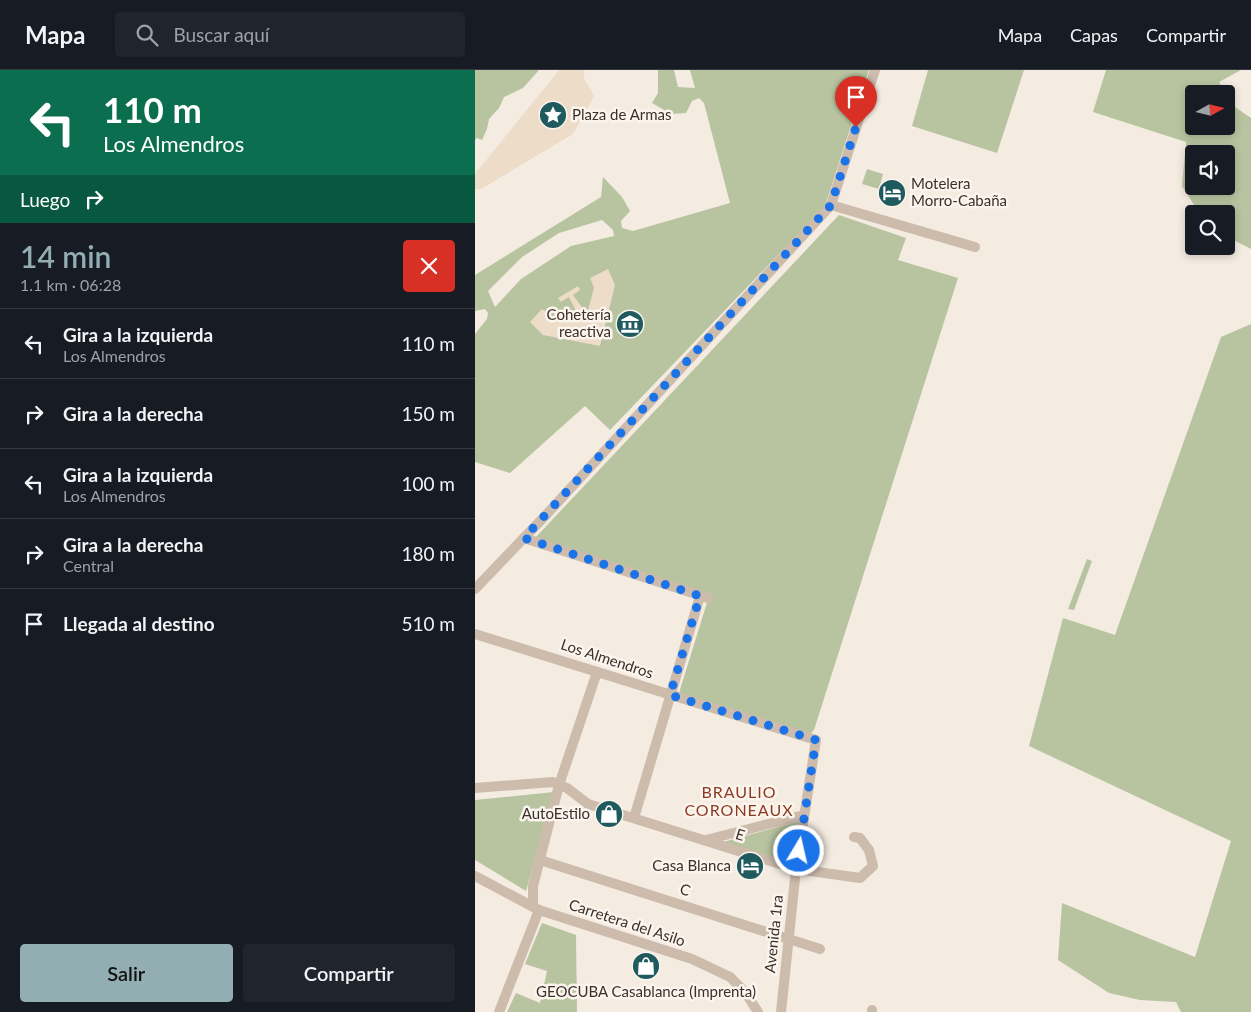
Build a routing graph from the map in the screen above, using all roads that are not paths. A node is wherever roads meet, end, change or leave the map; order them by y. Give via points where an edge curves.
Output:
1 (875, 70) edge
2 (831, 205) junction
3 (975, 247) dead end
4 (524, 538) junction
5 (475, 589) edge
6 (475, 634) edge
7 (597, 672) junction
8 (670, 695) junction
9 (816, 740) joint
10 (559, 785) junction
11 (475, 788) edge
12 (804, 815) junction
13 (634, 818) junction
14 (854, 837) dead end
15 (706, 840) junction
16 (540, 860) junction
17 (796, 869) junction
18 (475, 876) edge
19 (536, 909) junction
20 (788, 938) junction
21 (820, 949) dead end
22 (499, 1012) edge
23 (758, 1012) edge
24 (781, 1012) edge

1 - 2 street
2 - 3 street
2 - 4 street
4 - 5 street
4 - 8 street via 704,597
6 - 7 street, Los Almendros
7 - 8 street, Los Almendros
7 - 10 street
8 - 9 street, Los Almendros
8 - 13 street
9 - 12 street, Avenida 1ra
10 - 11 street, E via 553,782
10 - 13 street, E via 588,804
10 - 16 street
12 - 15 street
12 - 17 street, Avenida 1ra
13 - 15 street, E
14 - 17 street, E via 860,838 869,850 873,866 860,878
15 - 17 street, E
16 - 19 street via 533,886
16 - 20 street, C
17 - 20 street, Avenida 1ra
18 - 19 street, Carretera del Asilo
19 - 22 street
19 - 23 street, Carretera del Asilo via 692,959 730,977
20 - 21 street, C
20 - 24 street, Avenida 1ra

